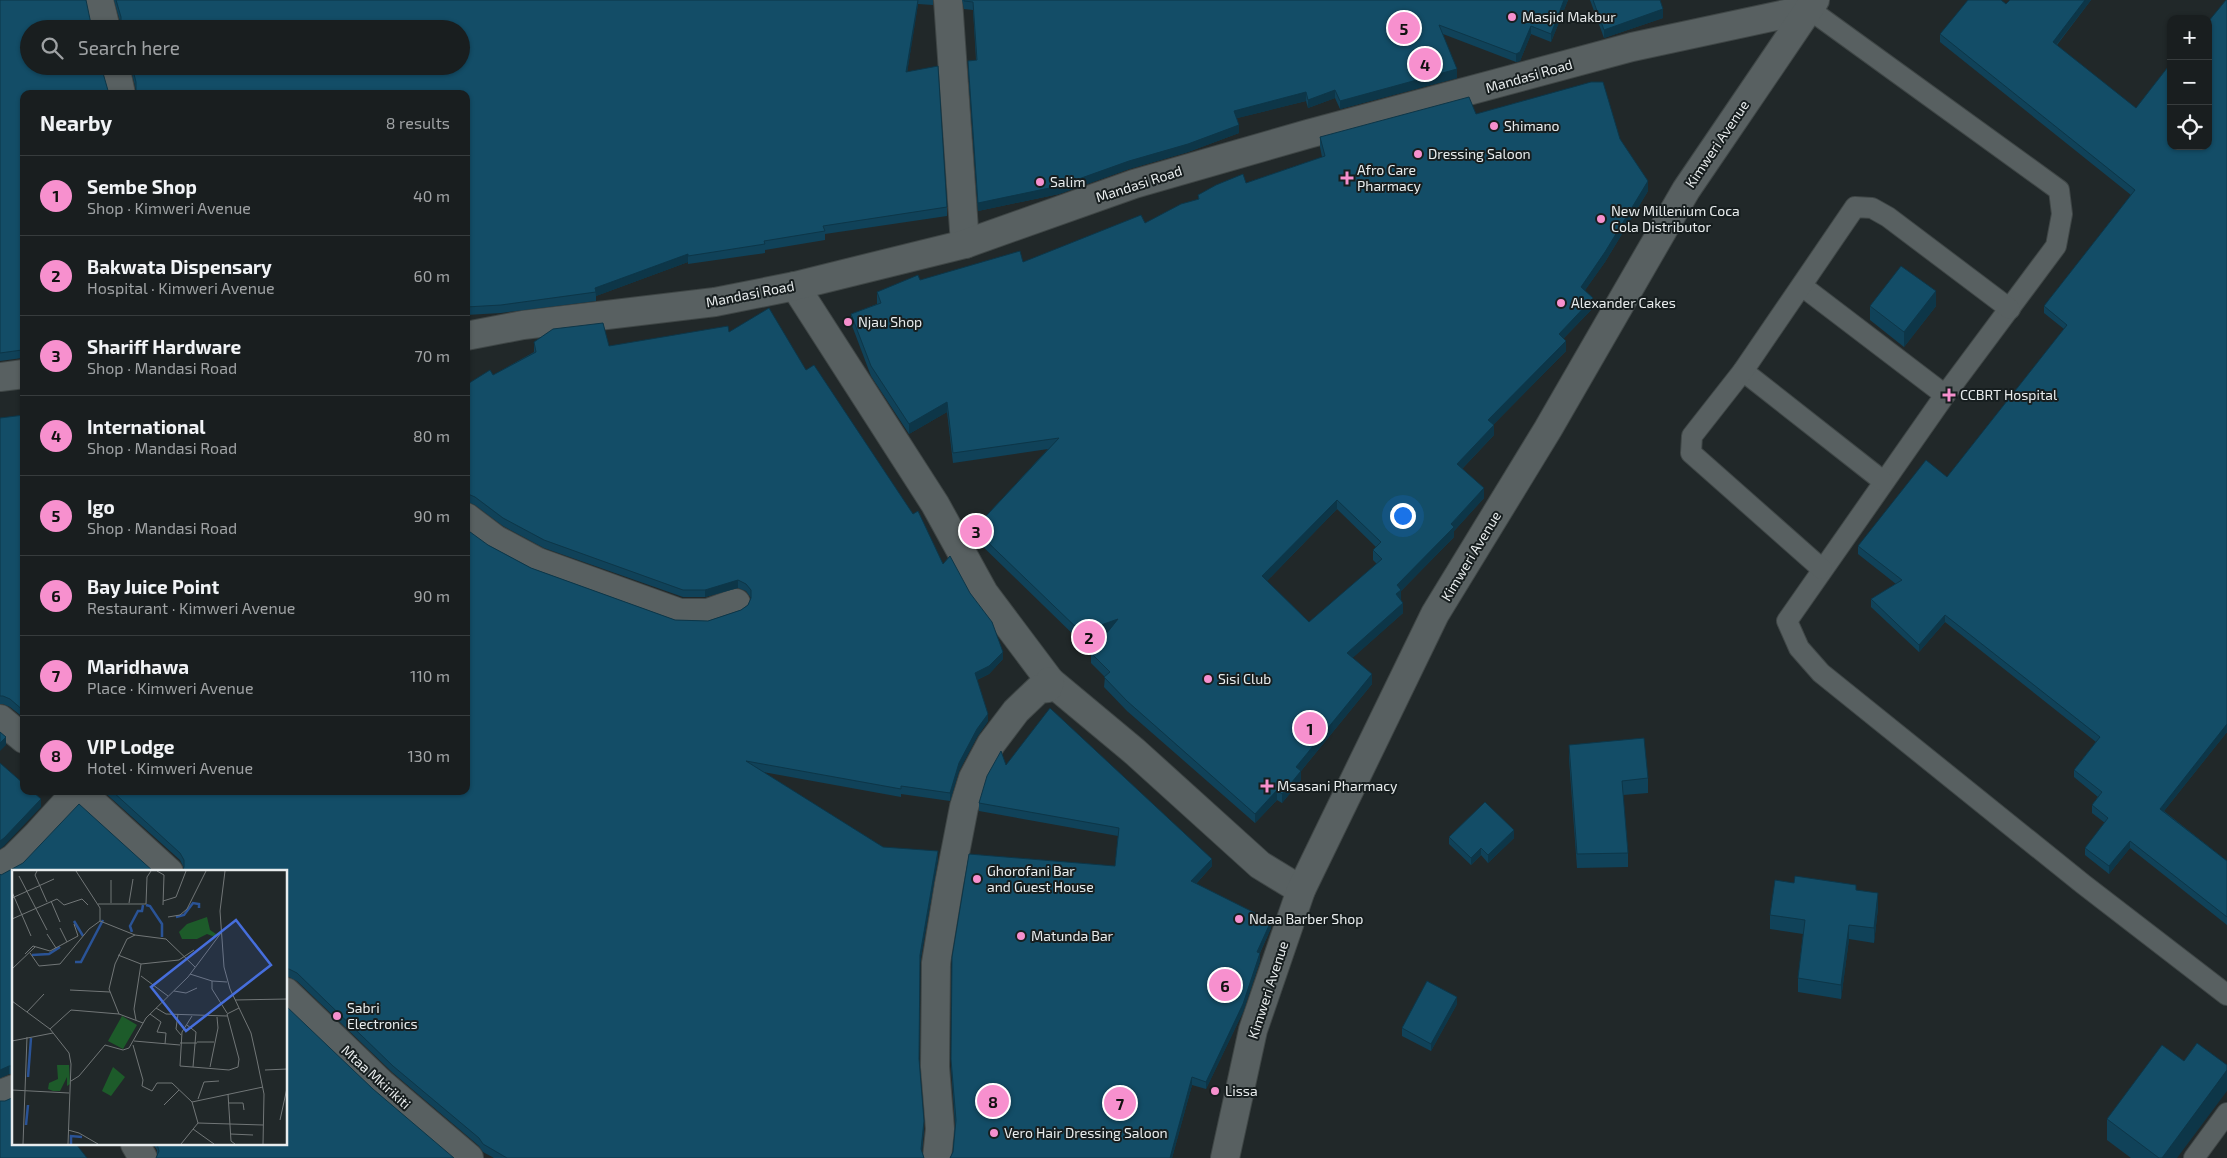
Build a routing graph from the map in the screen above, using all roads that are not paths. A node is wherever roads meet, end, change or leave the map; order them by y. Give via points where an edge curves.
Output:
1 (99, 0) edge
2 (948, 0) edge
3 (1812, 5) edge
4 (104, 20) edge
5 (117, 75) edge
6 (120, 90) edge
7 (965, 244) junction
8 (795, 286) junction
9 (1802, 286) junction
10 (2010, 309) junction
11 (470, 335) edge
12 (1743, 371) junction
13 (20, 374) edge
14 (0, 377) edge
15 (1945, 395) junction
16 (1883, 481) junction
17 (470, 520) edge
18 (1822, 569) junction
19 (736, 603) dead end
20 (1050, 681) junction
21 (0, 719) edge
22 (20, 735) edge
23 (75, 795) edge
24 (83, 795) edge
25 (0, 867) edge
26 (167, 870) edge
27 (1301, 890) junction
28 (2227, 995) edge
29 (288, 996) edge
30 (12, 1090) edge
31 (0, 1094) edge
32 (2227, 1113) edge
33 (136, 1146) edge
34 (143, 1158) edge
35 (470, 1158) edge
36 (937, 1158) edge
37 (1225, 1158) edge
38 (2194, 1158) edge

1 - 4 street
2 - 7 street
3 - 7 street, Mandasi Road via 1632,47 1308,134 1134,184
3 - 10 lane via 2059,190 2062,214 2056,246
3 - 27 street, Kimweri Avenue via 1686,190 1548,429 1435,614
5 - 6 street
7 - 8 street, Mandasi Road
8 - 11 street, Mandasi Road via 715,302 523,325
8 - 20 street via 935,504 984,593
9 - 10 lane via 1855,207 1872,208
9 - 12 lane
9 - 15 lane
10 - 15 lane
12 - 16 lane
12 - 18 lane via 1692,436 1691,453
13 - 14 street
15 - 16 lane
16 - 18 lane
17 - 19 street via 495,539 538,562 680,613 708,613
18 - 28 lane via 1787,621 1799,648 1820,673
20 - 27 street via 1134,751 1260,865
20 - 36 street via 1048,688 1038,690 1016,711 991,744 973,778 964,807 936,962 935,1067 940,1129
21 - 22 street
23 - 25 street via 14,858
24 - 26 street
27 - 37 street, Kimweri Avenue via 1253,1030
29 - 35 street, Mtaa Mkirikiti via 383,1085
30 - 31 street
32 - 38 lane
33 - 34 street

